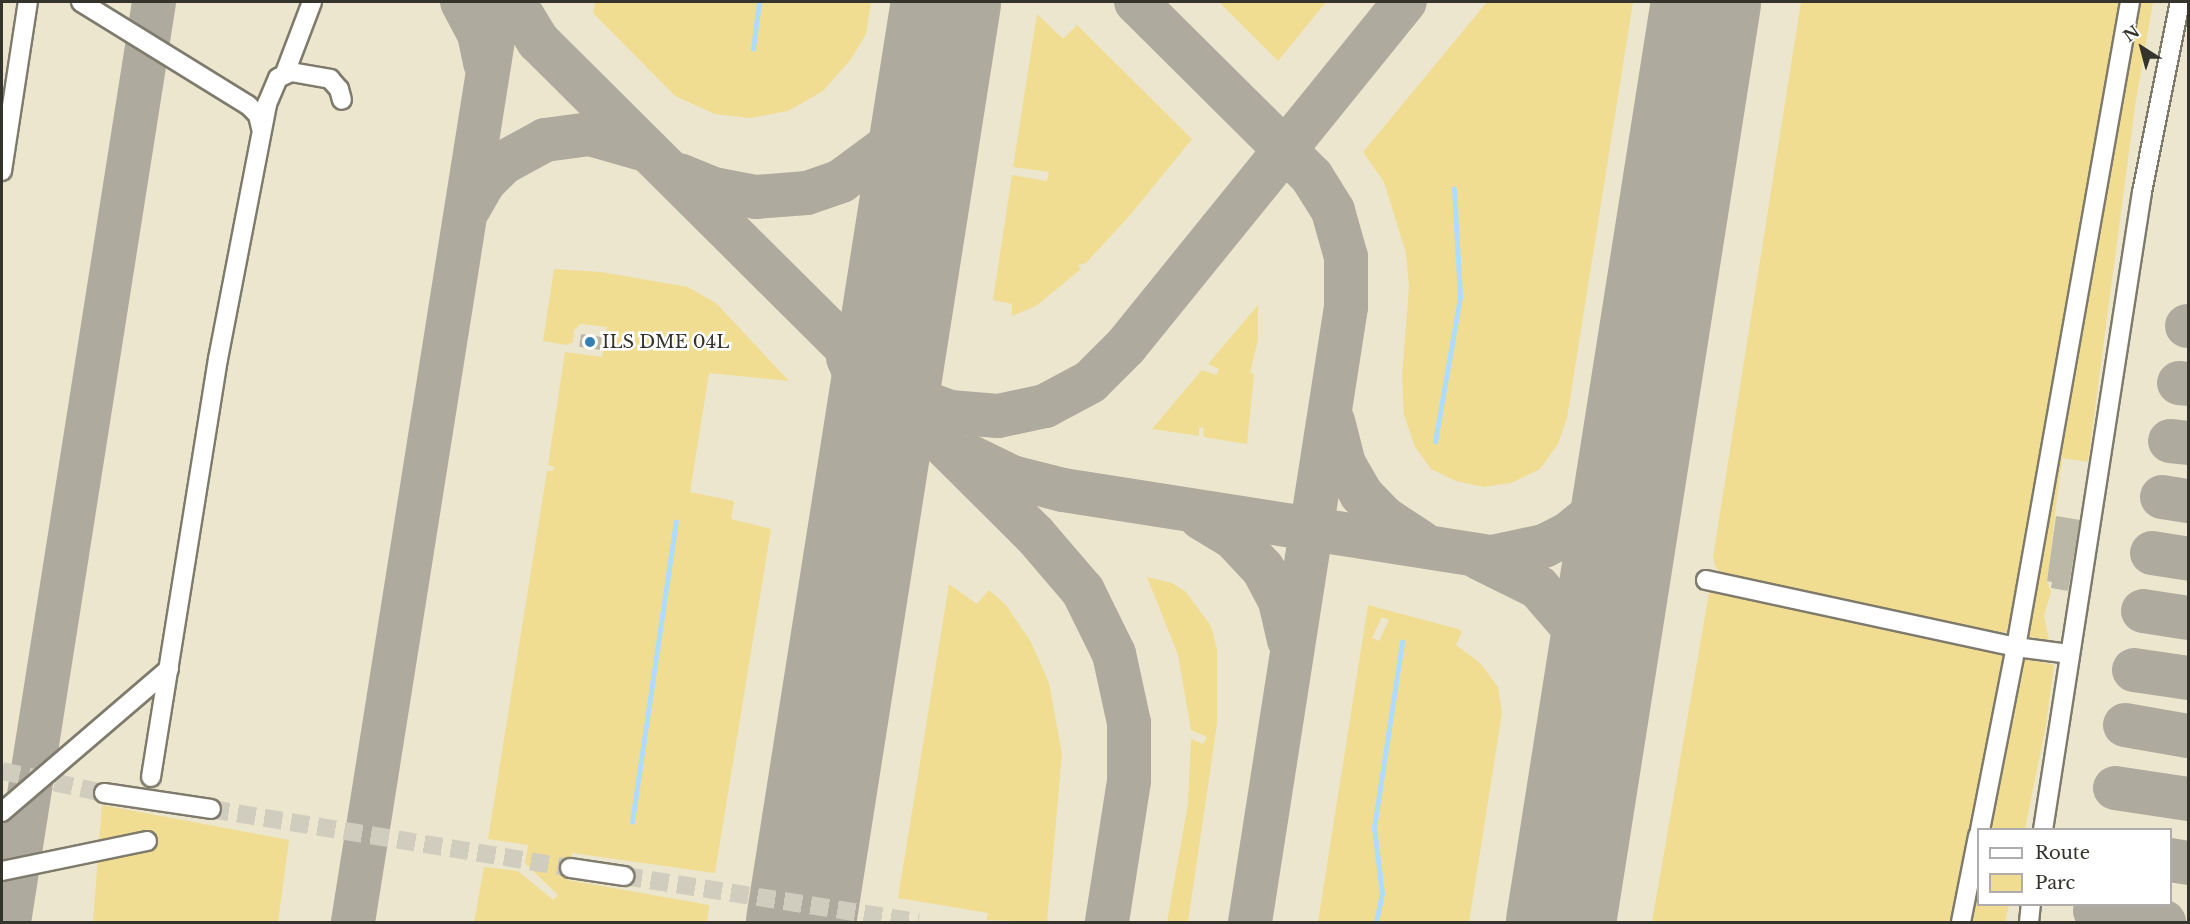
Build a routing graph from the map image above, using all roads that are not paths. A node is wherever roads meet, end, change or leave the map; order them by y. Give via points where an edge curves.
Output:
1 (28, 2) edge
2 (81, 2) edge
3 (312, 2) edge
4 (2130, 2) edge
5 (2180, 2) edge
6 (285, 73) junction
7 (342, 100) dead end
8 (261, 128) junction
9 (2, 171) edge
10 (1706, 580) dead end
11 (2016, 647) junction
12 (2069, 654) junction
13 (169, 669) junction
14 (151, 777) dead end
15 (104, 793) tunnel mouth
16 (211, 809) tunnel mouth
17 (2, 812) edge
18 (1980, 828) edge
19 (2043, 828) edge
20 (147, 841) dead end
21 (1977, 841) edge
22 (570, 868) tunnel mouth
23 (2, 871) edge
24 (624, 876) tunnel mouth
25 (2031, 906) edge
26 (1961, 922) edge
27 (2030, 922) edge

1 - 9 lane
2 - 8 lane via 248,105 258,115
3 - 6 lane
4 - 11 lane
5 - 12 lane via 2142,192
6 - 7 lane via 327,78 339,89
6 - 8 lane via 272,89
8 - 13 lane via 218,359
10 - 11 lane
11 - 12 lane
11 - 18 lane
12 - 19 lane
13 - 14 lane
13 - 17 lane
15 - 16 lane
20 - 23 lane
21 - 26 lane
22 - 24 lane
25 - 27 lane

